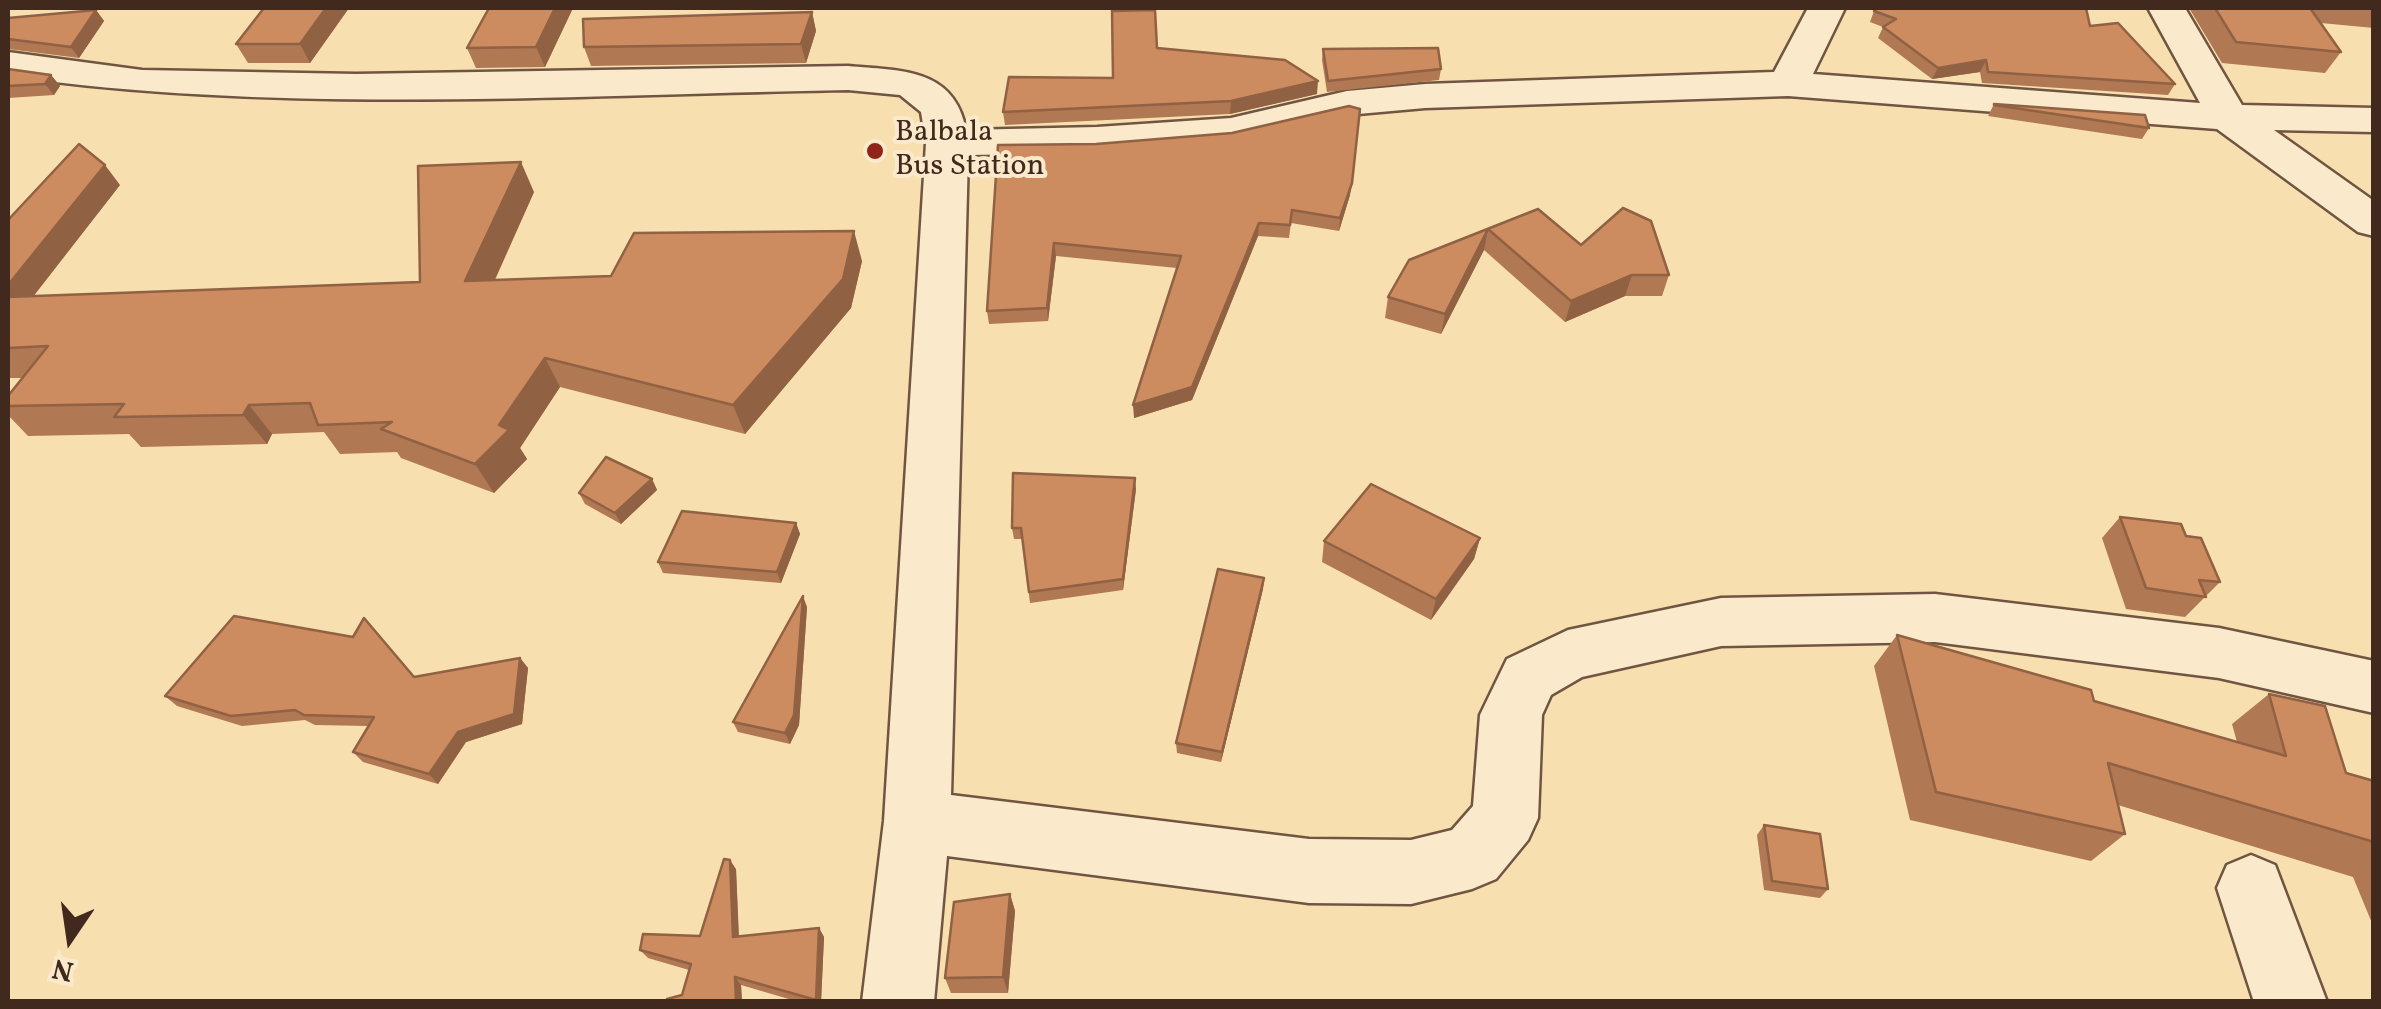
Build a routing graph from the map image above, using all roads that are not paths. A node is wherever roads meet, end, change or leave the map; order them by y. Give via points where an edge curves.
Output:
1 (1826, 8) edge
2 (2167, 8) edge
3 (8, 64) edge
4 (1788, 84) junction
5 (2228, 117) junction
6 (2374, 120) edge
7 (947, 143) junction
8 (2374, 222) edge
9 (2374, 688) edge
10 (917, 822) junction
11 (2251, 888) dead end
12 (898, 1002) edge
13 (2291, 1002) edge

1 - 4 street
2 - 5 street
3 - 7 street via 142,82 318,85 848,78 911,84 942,108
4 - 5 street
4 - 7 street via 1426,96 1347,103 1230,130
5 - 6 street
5 - 8 street
7 - 10 street
9 - 10 street via 2219,653 1935,618 1720,622 1568,656 1529,677 1510,715 1505,818 1472,857 1456,861 1410,872 1309,870
10 - 12 street
11 - 13 street

